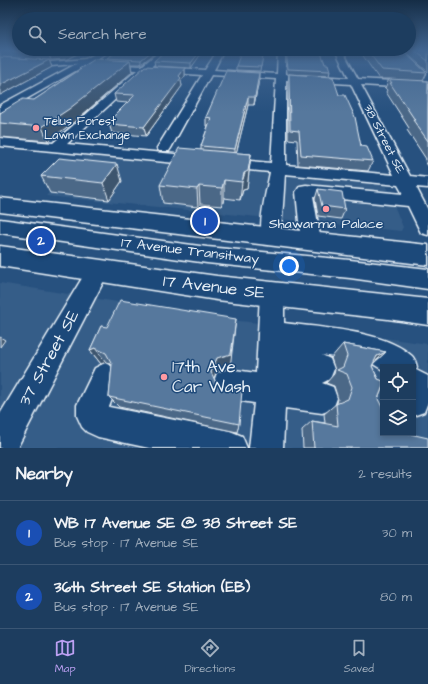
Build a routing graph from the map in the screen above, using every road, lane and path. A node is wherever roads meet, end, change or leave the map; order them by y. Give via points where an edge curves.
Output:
1 (76, 71) edge
2 (79, 71) edge
3 (141, 71) edge
4 (174, 71) edge
5 (281, 71) edge
6 (349, 71) edge
7 (207, 73) junction
8 (281, 77) junction
9 (354, 82) junction
10 (428, 86) edge
11 (0, 110) edge
12 (0, 122) edge
13 (0, 142) edge
14 (56, 147) junction
15 (164, 148) dead end
16 (278, 169) junction
17 (406, 181) junction
18 (428, 183) edge
19 (415, 201) junction
20 (0, 204) edge
21 (427, 223) edge
22 (0, 226) edge
23 (271, 237) junction
24 (311, 241) junction
25 (428, 255) edge
26 (0, 256) edge
27 (98, 271) junction
28 (428, 279) edge
29 (272, 294) junction
30 (428, 312) edge
31 (271, 347) junction
32 (395, 364) edge
33 (320, 369) dead end
34 (105, 378) dead end
35 (228, 384) dead end
36 (270, 392) junction
37 (322, 398) dead end
38 (0, 446) edge
39 (230, 448) edge
40 (266, 448) edge

1 - 11 main road
2 - 12 main road
3 - 14 street
4 - 7 street
5 - 8 street
6 - 9 street, 38 Street SE
7 - 8 street
7 - 15 street
8 - 9 street
8 - 16 street
9 - 10 street
9 - 17 street, 38 Street SE
13 - 14 street
14 - 16 street
16 - 17 street
16 - 23 street
17 - 18 street
17 - 19 street, 38 Street SE
19 - 21 street, 38 Street SE
19 - 24 street via 306,190 304,192
20 - 23 main road via 139,223
22 - 28 street, 17 Avenue Transitway via 207,255
23 - 24 main road
24 - 25 main road
26 - 27 main road, 17 Avenue SE
27 - 29 main road, 17 Avenue SE
27 - 38 street, 37 Street SE
29 - 30 main road, 17 Avenue SE
29 - 31 street
31 - 32 street via 373,350 385,354
31 - 33 street
31 - 36 street
34 - 39 street via 94,405 93,416 98,421
35 - 36 street
36 - 37 street
36 - 40 street

